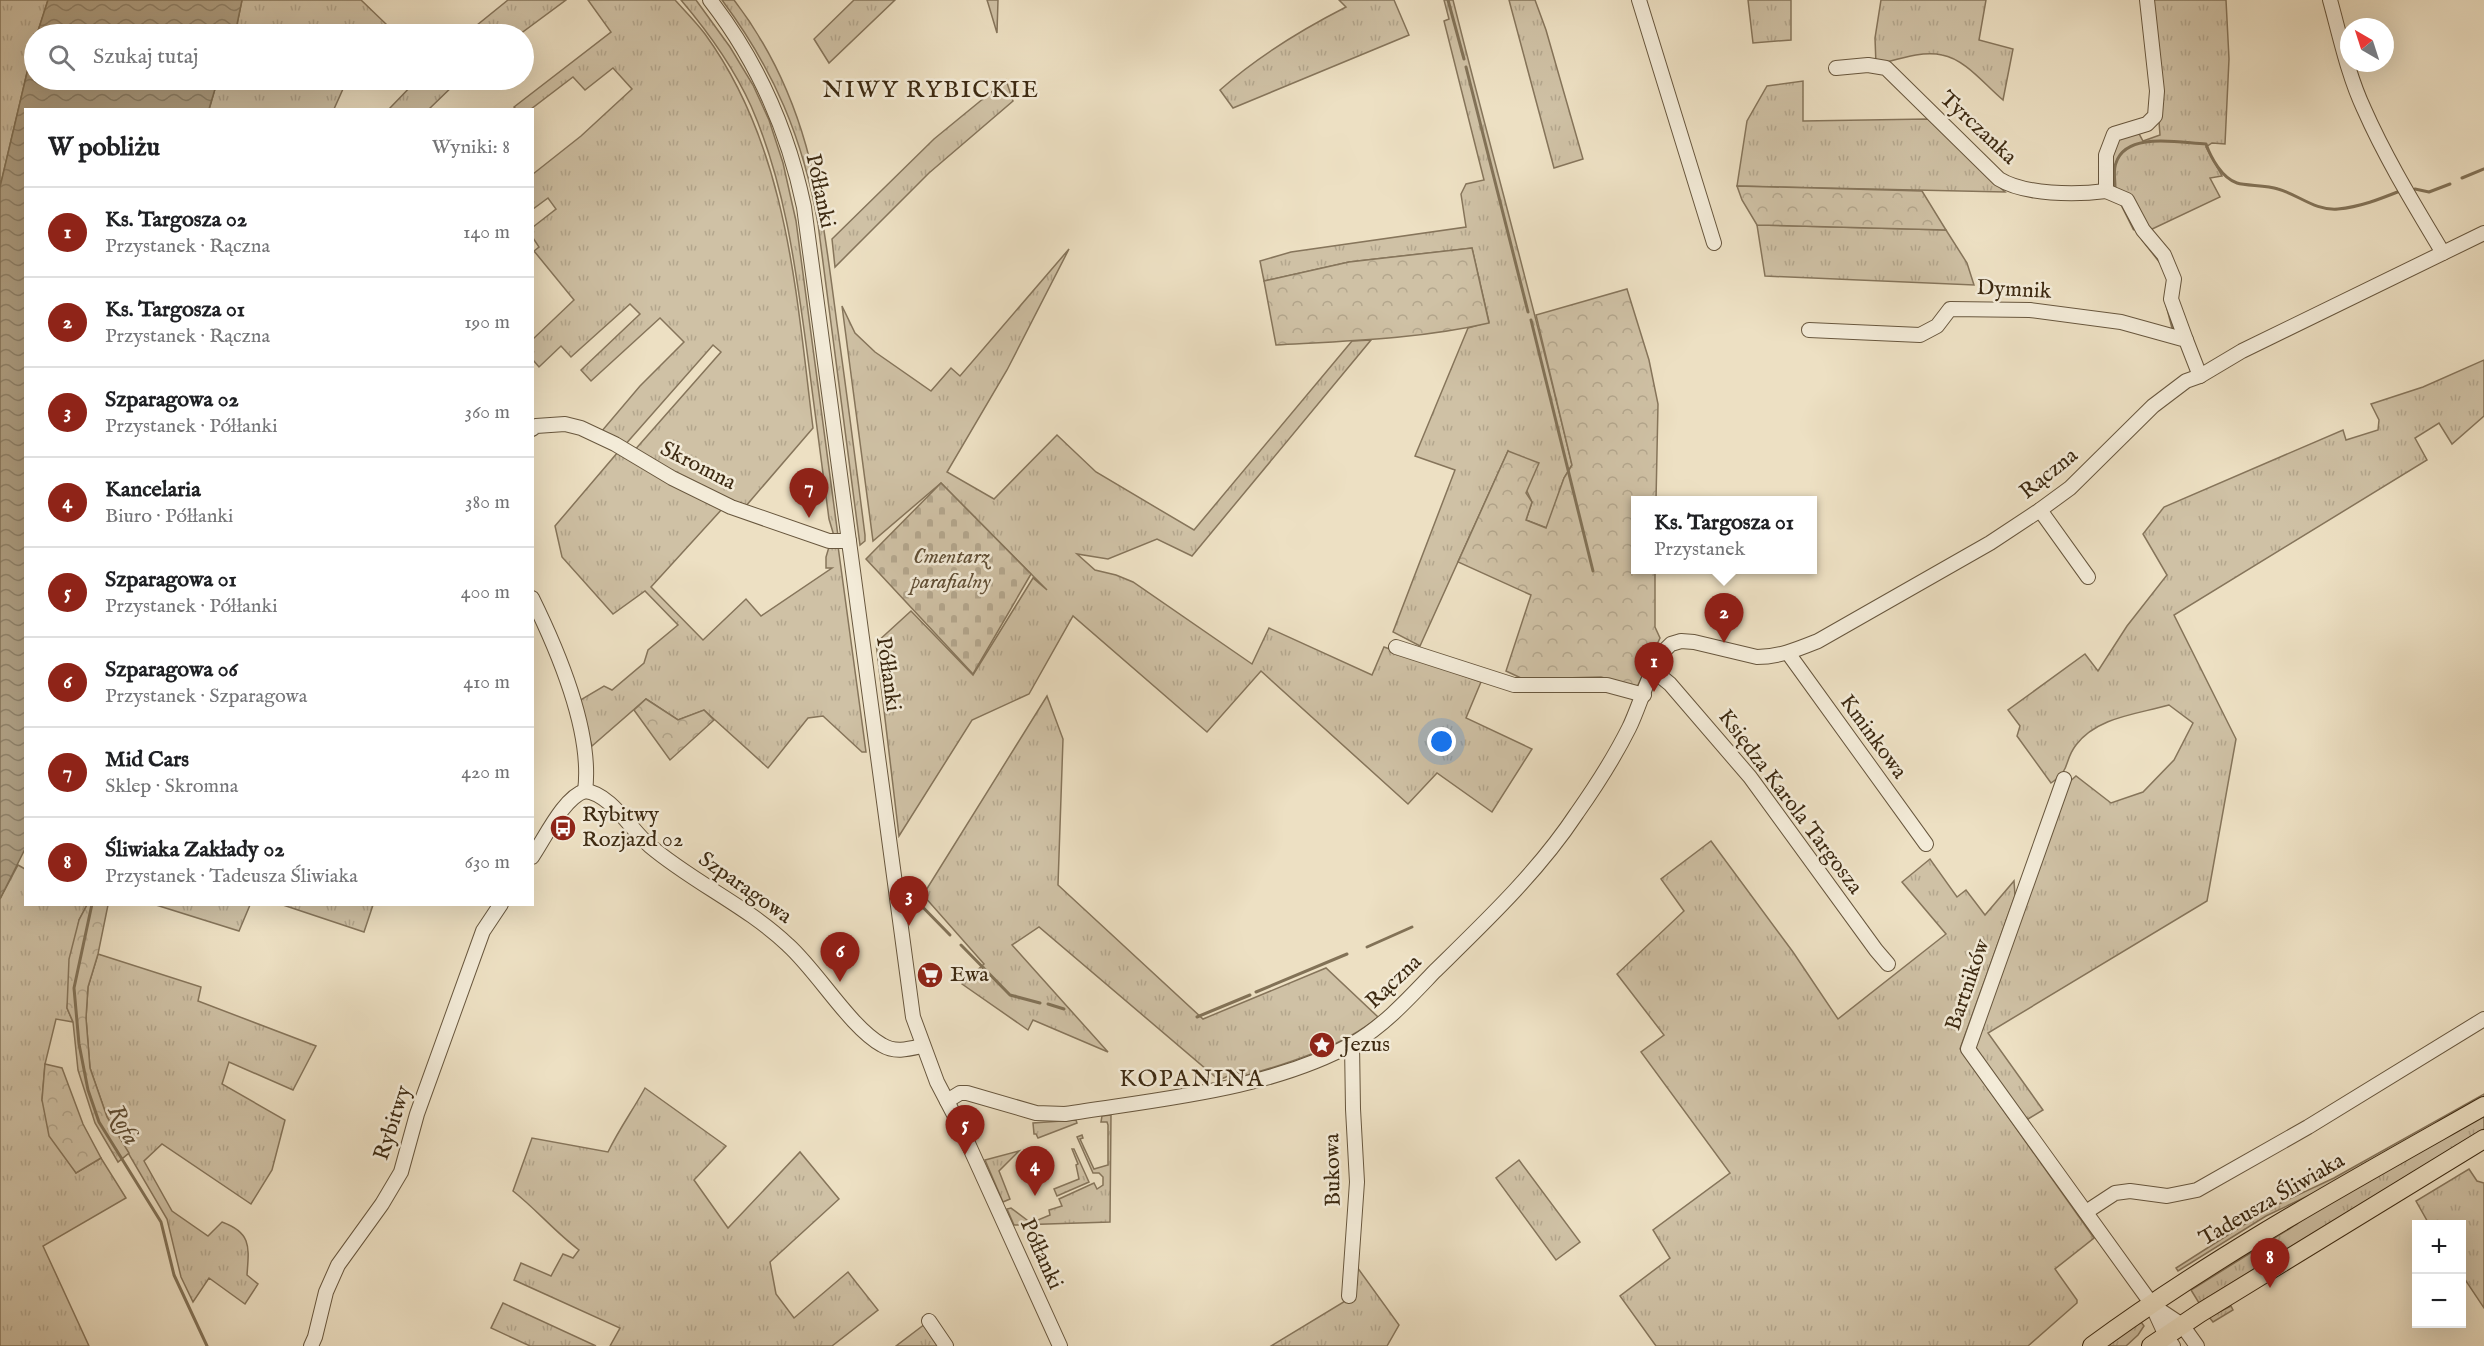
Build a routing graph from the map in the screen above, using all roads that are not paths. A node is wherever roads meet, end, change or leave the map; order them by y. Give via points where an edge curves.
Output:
1 (710, 0) edge
2 (1639, 0) edge
3 (2147, 0) edge
4 (2330, 0) edge
5 (1836, 68) dead end
6 (2106, 191) junction
7 (2484, 233) edge
8 (1714, 243) dead end
9 (2443, 253) junction
10 (1809, 330) dead end
11 (2186, 340) junction
12 (2200, 376) junction
13 (534, 428) edge
14 (2040, 510) junction
15 (849, 541) junction
16 (2088, 577) dead end
17 (534, 602) edge
18 (1396, 647) dead end
19 (1788, 653) junction
20 (1654, 671) junction
21 (1644, 695) junction
22 (2064, 779) dead end
23 (585, 791) junction
24 (1926, 844) dead end
25 (534, 854) edge
26 (500, 906) edge
27 (1888, 964) dead end
28 (2484, 1018) edge
29 (1353, 1044) junction
30 (922, 1046) junction
31 (946, 1101) junction
32 (2484, 1106) edge
33 (2484, 1139) edge
34 (2086, 1212) junction
35 (1349, 1296) dead end
36 (2151, 1304) junction
37 (929, 1321) dead end
38 (2182, 1325) junction
39 (2163, 1343) edge
40 (311, 1346) edge
41 (946, 1346) edge
42 (1060, 1346) edge
43 (2092, 1346) edge
44 (2197, 1346) edge

1 - 15 street, Półłanki via 758,73 795,165 809,236
2 - 8 street
3 - 6 street via 2157,91 2154,116 2146,124 2114,134 2106,155
4 - 9 street via 2363,108
5 - 6 street, Tyrczanka via 1886,68 1999,179 2013,187
6 - 11 street via 2127,200 2143,230 2164,255 2174,279 2171,300
7 - 9 street, Rączna
9 - 12 street, Rączna via 2242,351
10 - 11 street, Dymnik via 1920,335 1937,326 1950,309 2030,310 2121,322
11 - 12 street
12 - 14 street, Rączna via 2186,381 2153,406 2070,488
13 - 15 street, Skromna via 565,424 581,428 731,507 829,541
14 - 16 street
14 - 19 street, Rączna via 1828,636
15 - 30 street, Półłanki via 906,976
17 - 23 street via 572,697 587,758
18 - 21 street via 1514,686 1606,685
19 - 20 street, Rączna via 1757,657 1694,642 1677,642 1662,654
19 - 24 street, Kminkowa
20 - 21 street, Rączna
20 - 27 street, Księdza Karola Targosza via 1670,684 1750,777
21 - 29 street, Rączna via 1614,755 1550,850 1395,1011
22 - 34 street, Bartników via 1968,1049
23 - 25 street via 567,804
23 - 30 street, Szparagowa via 606,799 659,853 777,934 881,1045 898,1050
26 - 40 street, Rybitwy via 483,931 417,1113 401,1172 338,1265
28 - 34 street via 2205,1186 2167,1196 2115,1193
29 - 31 street, Rączna via 1268,1078 1065,1114 1036,1113 963,1093
29 - 35 street, Bukowa via 1357,1182
30 - 31 street, Półłanki
31 - 42 street, Półłanki
32 - 36 main road, Tadeusza Śliwiaka via 2274,1224
33 - 38 main road
34 - 36 street, Bartników
36 - 38 street
36 - 39 street
36 - 43 main road, Tadeusza Śliwiaka
37 - 41 street
38 - 39 main road
38 - 44 street

